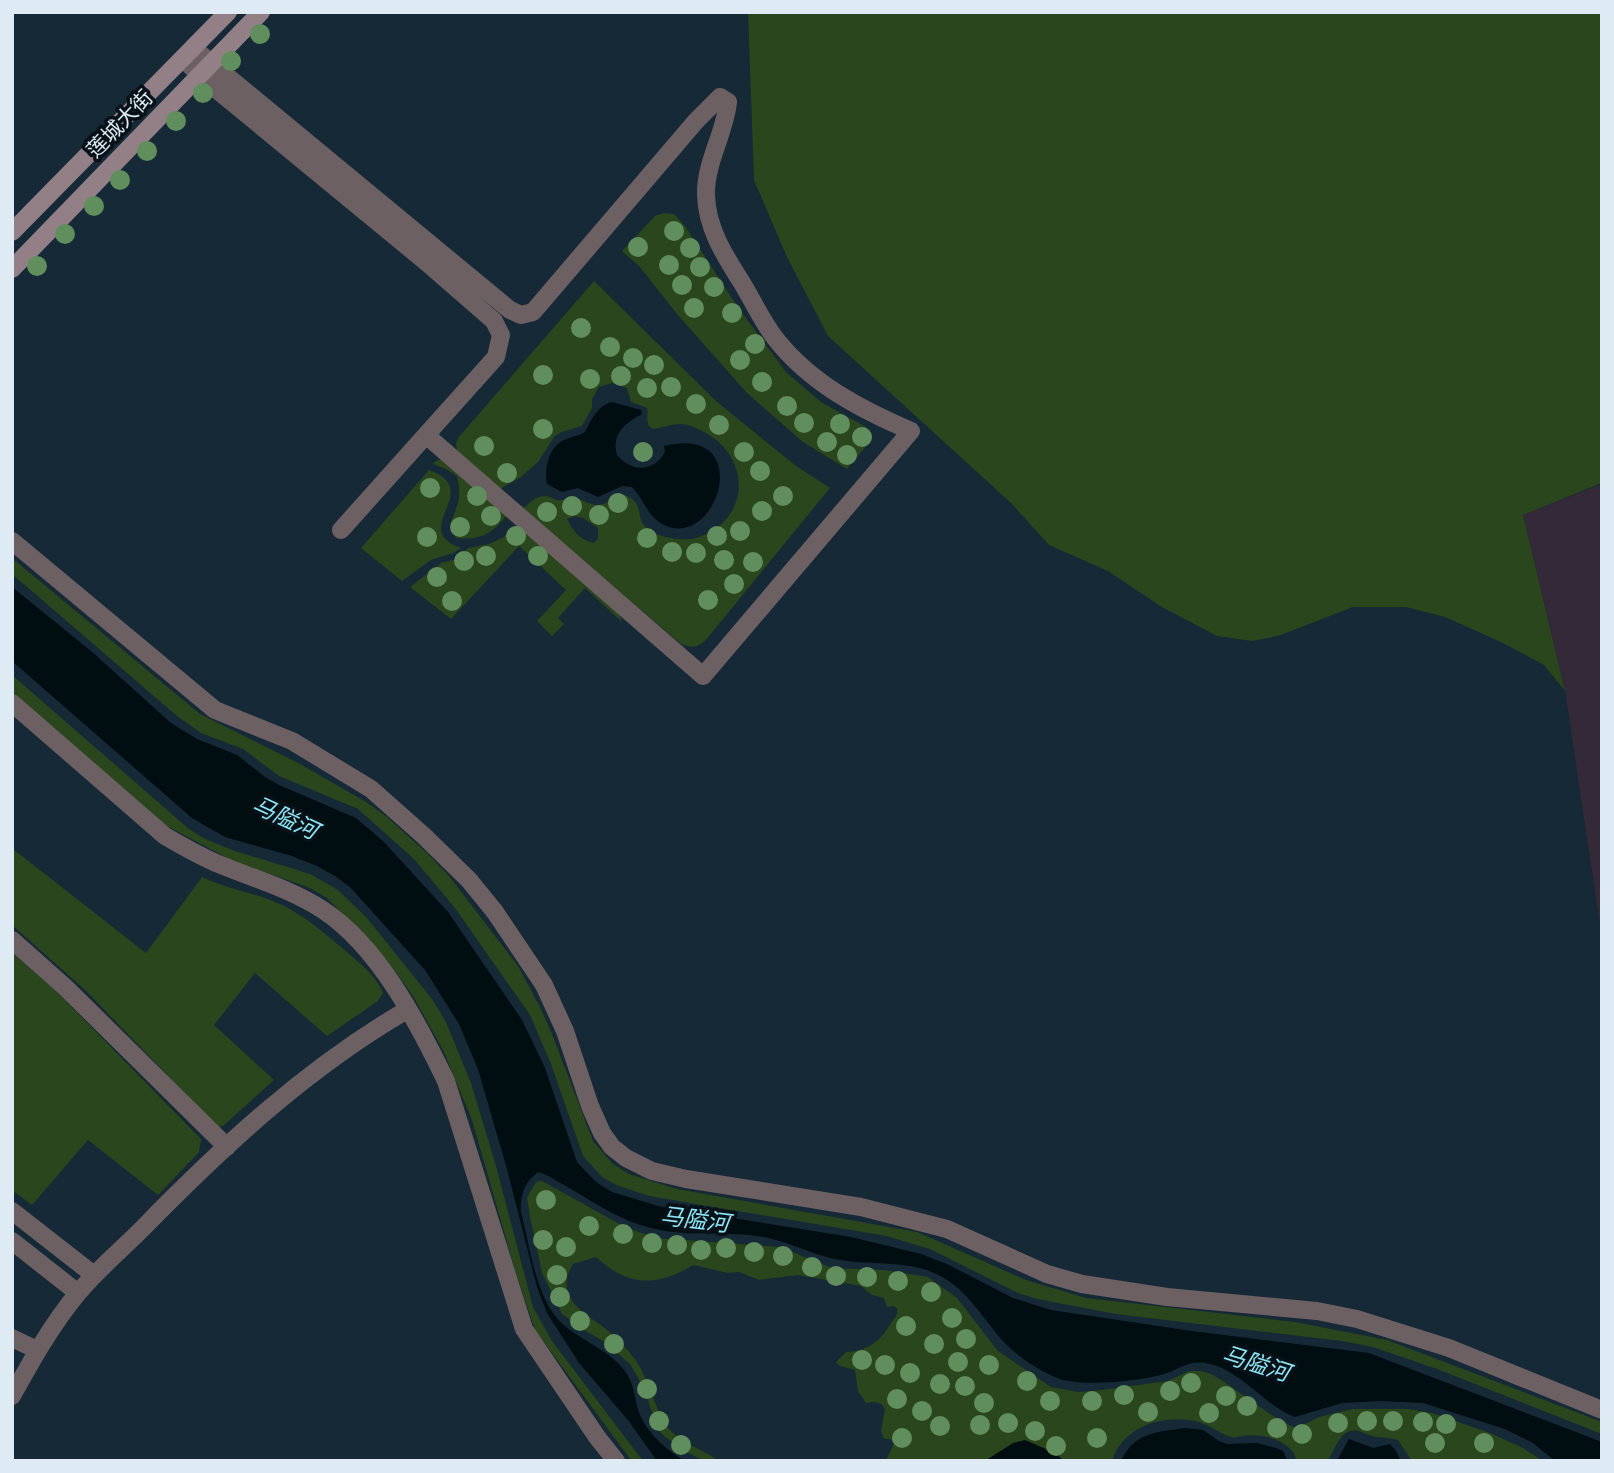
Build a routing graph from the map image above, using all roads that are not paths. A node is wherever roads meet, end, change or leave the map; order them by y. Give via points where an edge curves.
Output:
1 (228, 12) edge
2 (261, 12) edge
3 (188, 53) junction
4 (205, 69) junction
5 (12, 232) edge
6 (12, 269) edge
7 (426, 435) junction
8 (341, 530) dead end
9 (12, 541) edge
10 (12, 703) edge
11 (12, 940) edge
12 (407, 1010) junction
13 (227, 1146) junction
14 (12, 1210) edge
15 (12, 1241) edge
16 (94, 1275) junction
17 (78, 1293) junction
18 (12, 1338) edge
19 (37, 1350) junction
20 (12, 1396) edge
21 (1602, 1410) edge
22 (616, 1461) edge

1 - 3 main road, 莲城大街
2 - 4 main road, 莲城大街
3 - 4 street
3 - 5 main road, 莲城大街
4 - 6 main road, 莲城大街
4 - 7 street via 494,321 501,335 496,357
4 - 7 street via 521,316 533,312 720,97 728,102 727,114 706,194 711,226 726,259 774,337 810,375 843,398 911,431 703,676
7 - 8 street
9 - 21 street via 215,710 292,741 371,789 469,880 544,985 602,1133 626,1158 652,1171 686,1179 861,1207 937,1226 1047,1274 1082,1284 1357,1319 1449,1348
10 - 12 street via 165,836 324,910 369,952
11 - 13 street
12 - 13 street via 328,1060
12 - 22 street via 446,1081 524,1329
13 - 16 street
14 - 16 street
15 - 17 street
16 - 17 street
17 - 19 street
18 - 19 street
19 - 20 street

